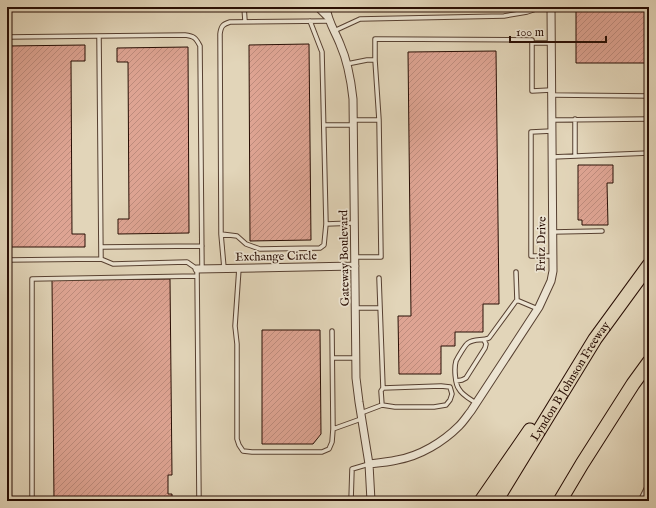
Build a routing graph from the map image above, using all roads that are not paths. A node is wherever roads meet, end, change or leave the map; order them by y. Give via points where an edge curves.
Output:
1 (244, 7) edge
2 (318, 7) edge
3 (326, 7) edge
4 (542, 7) edge
5 (551, 7) edge
6 (329, 19) junction
7 (310, 21) junction
8 (245, 22) junction
9 (334, 31) junction
10 (99, 36) junction
11 (7, 37) edge
12 (532, 43) junction
13 (551, 43) junction
14 (375, 60) junction
15 (347, 64) junction
16 (551, 93) junction
17 (649, 96) edge
18 (575, 119) junction
19 (649, 119) edge
20 (379, 120) junction
21 (552, 120) junction
22 (353, 122) junction
23 (324, 125) junction
24 (552, 131) junction
25 (649, 153) edge
26 (575, 155) junction
27 (552, 156) junction
28 (354, 223) junction
29 (326, 224) junction
30 (602, 231) dead end
31 (553, 232) junction
32 (221, 234) junction
33 (202, 246) junction
34 (101, 247) junction
35 (553, 256) junction
36 (355, 257) junction
37 (101, 259) junction
38 (7, 260) edge
39 (649, 265) edge
40 (355, 266) junction
41 (224, 268) junction
42 (239, 268) junction
43 (198, 271) junction
44 (516, 272) dead end
45 (379, 278) dead end
46 (517, 301) junction
47 (355, 308) junction
48 (380, 308) junction
49 (538, 310) junction
50 (332, 331) dead end
51 (595, 339) junction
52 (484, 340) junction
53 (333, 358) junction
54 (356, 358) junction
55 (649, 362) edge
56 (456, 381) junction
57 (633, 384) junction
58 (382, 388) junction
59 (458, 389) junction
60 (451, 392) junction
61 (476, 403) junction
62 (382, 405) junction
63 (361, 416) junction
64 (333, 429) junction
65 (369, 464) junction
66 (649, 483) edge
67 (32, 501) edge
68 (199, 501) edge
69 (350, 501) edge
70 (371, 501) edge
71 (480, 501) edge
72 (496, 501) edge
73 (560, 501) edge
74 (570, 501) edge
75 (640, 501) edge

1 - 8 lane
2 - 6 street, Gateway Boulevard
3 - 6 street, Gateway Boulevard
4 - 9 lane via 504,16 360,19
5 - 13 street, Fritz Drive
6 - 7 lane
6 - 9 street, Gateway Boulevard
7 - 8 lane
7 - 23 lane via 322,52
8 - 32 lane via 224,24 220,34
9 - 15 street, Gateway Boulevard
10 - 11 lane
10 - 33 lane via 185,35 196,39 200,46
10 - 34 lane
12 - 13 lane
12 - 14 lane via 532,40 375,39
12 - 16 lane via 532,91
13 - 16 street, Fritz Drive
14 - 15 lane
14 - 20 lane
15 - 22 street, Gateway Boulevard via 353,99
16 - 17 lane
16 - 21 street, Fritz Drive
18 - 19 lane
18 - 21 lane
18 - 26 lane
20 - 22 lane
20 - 36 lane via 381,257
21 - 24 street, Fritz Drive
22 - 23 lane
22 - 28 street, Gateway Boulevard
23 - 29 lane
24 - 27 street, Fritz Drive
24 - 35 lane via 531,132 531,256
25 - 26 lane
26 - 27 lane
27 - 31 street, Fritz Drive
28 - 29 lane
28 - 36 street, Gateway Boulevard
29 - 32 lane via 324,245 320,248 260,249 246,244 237,236
30 - 31 lane
31 - 35 street, Fritz Drive
32 - 41 lane
33 - 34 lane
33 - 43 lane
34 - 37 lane
35 - 49 street, Fritz Drive via 551,281
36 - 40 street, Gateway Boulevard
37 - 38 lane
37 - 43 lane via 113,264 187,262
39 - 51 highway, Lyndon B Johnson Freeway
40 - 42 street, Exchange Circle
40 - 47 street, Gateway Boulevard
41 - 42 street, Exchange Circle
41 - 43 street, Exchange Circle
42 - 64 lane via 236,326 239,445 243,451 252,452 322,452 331,446
43 - 67 lane via 32,279
43 - 68 lane
44 - 46 lane
45 - 48 lane
46 - 49 lane
46 - 52 lane via 489,338
47 - 48 lane
47 - 54 street, Gateway Boulevard
48 - 58 lane
49 - 61 street, Fritz Drive
50 - 53 lane
51 - 71 highway
51 - 72 highway, Lyndon B Johnson Freeway
52 - 56 lane via 485,348 466,378
52 - 56 lane via 467,344 456,361
53 - 54 lane
53 - 64 lane
54 - 63 street, Gateway Boulevard
55 - 57 highway
56 - 59 lane
57 - 73 highway
57 - 74 highway
58 - 60 lane via 441,386 450,387
58 - 62 lane
59 - 60 lane
59 - 61 lane
60 - 62 lane via 446,405
61 - 65 street, Fritz Drive via 460,425 428,449 398,460
62 - 63 lane
63 - 64 lane
63 - 65 street, Gateway Boulevard
65 - 69 lane via 352,469
65 - 70 street, Gateway Boulevard
66 - 75 lane

